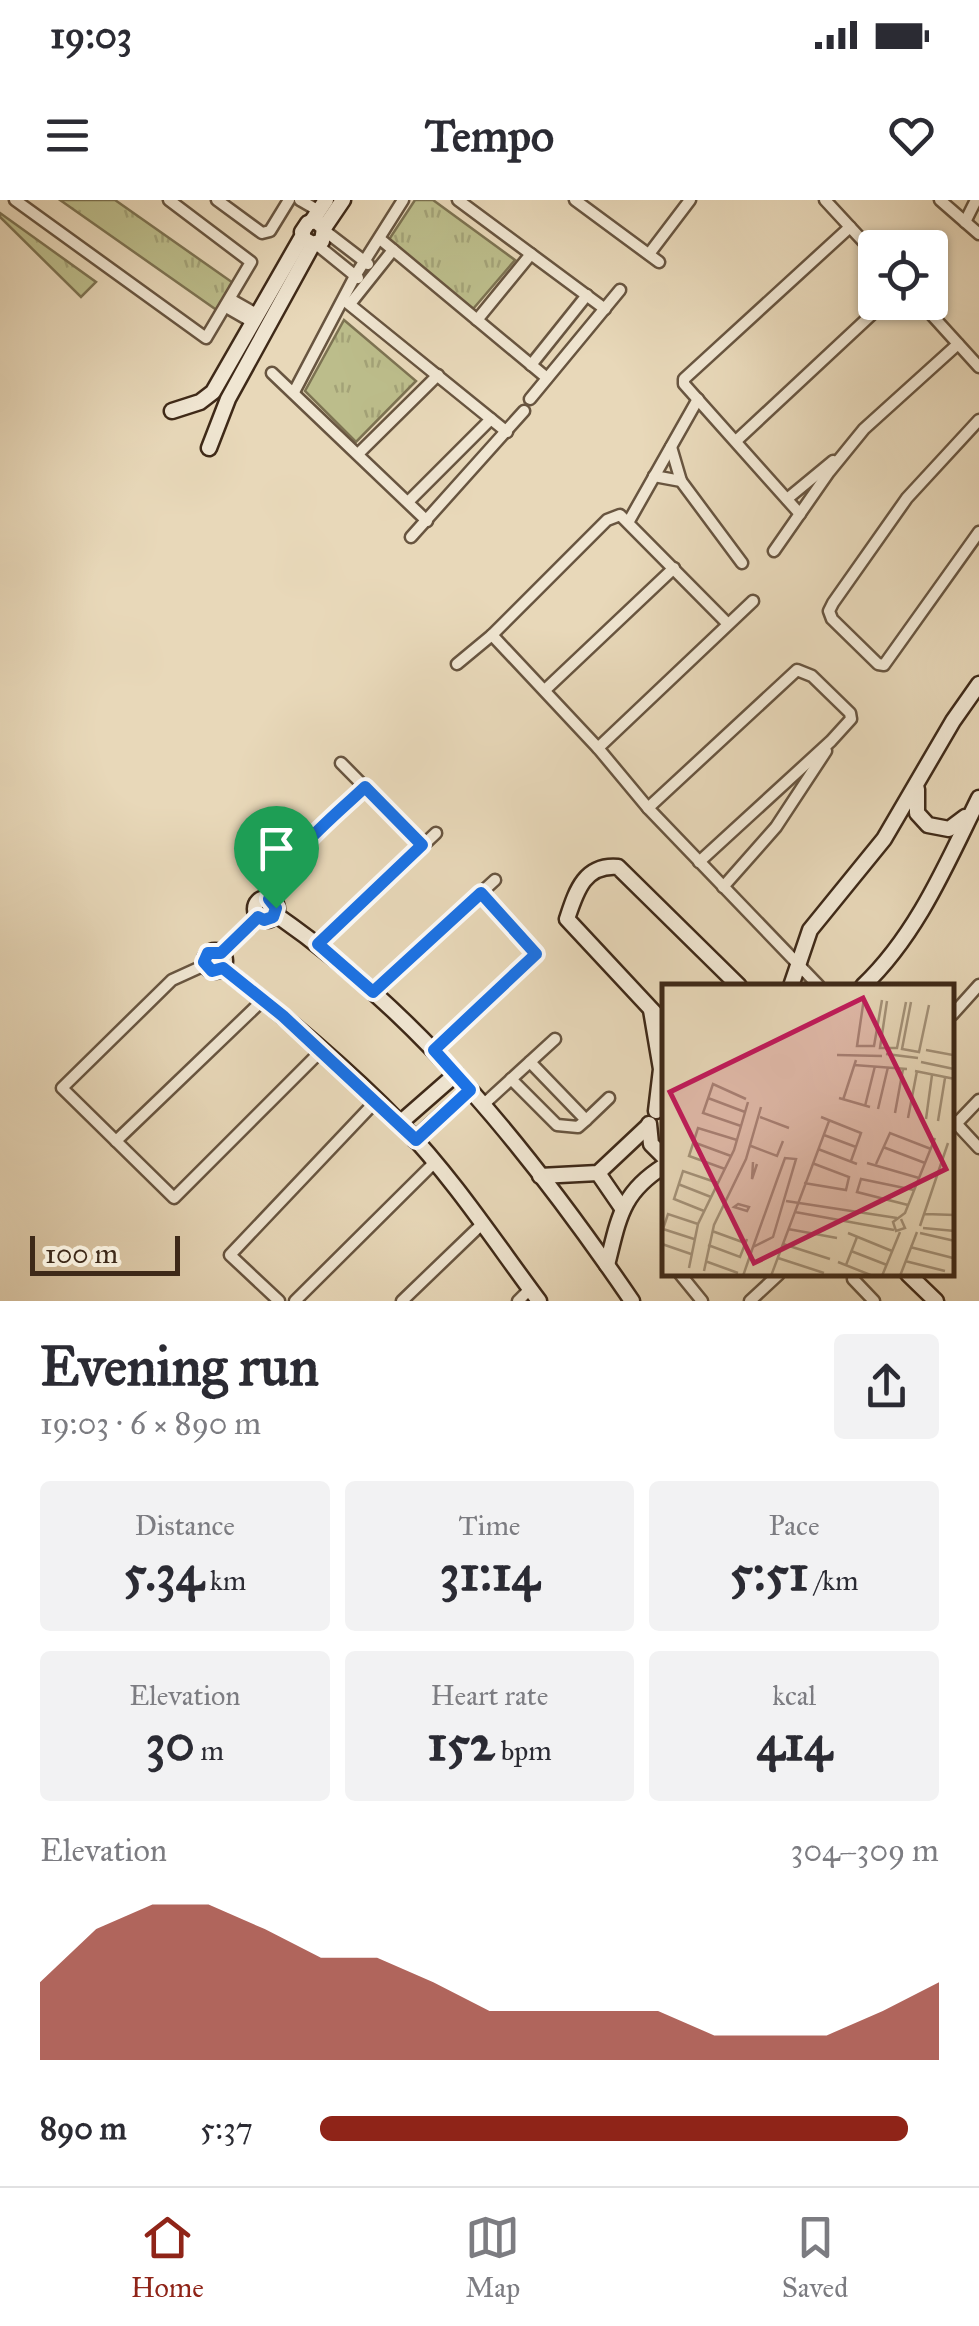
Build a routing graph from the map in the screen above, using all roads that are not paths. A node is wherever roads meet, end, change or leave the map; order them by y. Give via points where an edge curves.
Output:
1 (15, 200) edge
2 (168, 200) edge
3 (216, 200) edge
4 (289, 200) edge
5 (300, 200) edge
6 (343, 200) edge
7 (403, 200) edge
8 (458, 200) edge
9 (574, 200) edge
10 (597, 200) edge
11 (690, 200) edge
12 (825, 200) edge
13 (940, 200) edge
14 (976, 200) edge
15 (589, 210) junction
16 (319, 222) edge
17 (965, 222) junction
18 (850, 227) junction
19 (979, 234) edge
20 (858, 236) edge
21 (380, 239) junction
22 (393, 250) junction
23 (531, 254) junction
24 (649, 254) junction
25 (366, 262) junction
26 (660, 262) dead end
27 (377, 270) junction
28 (355, 276) junction
29 (366, 284) junction
30 (620, 290) dead end
31 (587, 295) junction
32 (228, 302) junction
33 (347, 302) junction
34 (605, 309) junction
35 (256, 319) junction
36 (478, 320) junction
37 (866, 320) edge
38 (936, 320) edge
39 (958, 344) junction
40 (531, 365) junction
41 (979, 367) edge
42 (237, 368) junction
43 (272, 373) dead end
44 (438, 376) junction
45 (548, 378) junction
46 (294, 392) junction
47 (530, 399) dead end
48 (698, 399) junction
49 (200, 402) junction
50 (172, 411) dead end
51 (524, 412) dead end
52 (219, 416) junction
53 (491, 419) junction
54 (979, 420) edge
55 (507, 432) junction
56 (736, 441) junction
57 (671, 446) junction
58 (849, 447) junction
59 (209, 448) dead end
60 (358, 454) junction
61 (654, 476) junction
62 (681, 481) junction
63 (787, 499) junction
64 (408, 502) junction
65 (800, 514) junction
66 (427, 521) junction
67 (629, 521) junction
68 (979, 532) edge
69 (411, 537) dead end
70 (774, 551) dead end
71 (742, 563) dead end
72 (674, 568) junction
73 (753, 601) dead end
74 (728, 624) junction
75 (492, 634) junction
76 (456, 664) dead end
77 (979, 684) edge
78 (545, 690) junction
79 (971, 708) edge
80 (831, 741) junction
81 (598, 748) junction
82 (341, 763) dead end
83 (918, 783) junction
84 (365, 787) junction
85 (976, 803) edge
86 (648, 808) junction
87 (436, 833) dead end
88 (422, 845) junction
89 (699, 862) junction
90 (495, 880) dead end
91 (723, 887) junction
92 (481, 893) junction
93 (269, 899) junction
94 (275, 914) junction
95 (258, 917) junction
96 (318, 944) junction
97 (222, 960) junction
98 (799, 964) junction
99 (205, 965) joint
100 (737, 984) edge
101 (792, 984) edge
102 (817, 984) edge
103 (865, 984) edge
104 (979, 985) edge
105 (373, 992) junction
106 (263, 1000) junction
107 (650, 1009) junction
108 (954, 1013) edge
109 (662, 1021) edge
110 (555, 1040) dead end
111 (434, 1050) junction
112 (321, 1051) junction
113 (530, 1062) junction
114 (456, 1074) junction
115 (511, 1079) junction
116 (470, 1090) junction
117 (610, 1098) dead end
118 (979, 1100) edge
119 (376, 1102) junction
120 (484, 1104) junction
121 (660, 1108) edge
122 (586, 1120) junction
123 (954, 1122) edge
124 (400, 1123) junction
125 (648, 1126) junction
126 (416, 1140) junction
127 (116, 1141) junction
128 (979, 1148) edge
129 (662, 1155) edge
130 (434, 1162) junction
131 (662, 1167) edge
132 (598, 1173) junction
133 (540, 1176) junction
134 (622, 1208) junction
135 (482, 1224) junction
136 (608, 1265) junction
137 (682, 1276) edge
138 (777, 1276) edge
139 (910, 1276) edge
140 (853, 1279) dead end
141 (534, 1295) edge
142 (867, 1299) edge
143 (279, 1301) edge
144 (295, 1301) edge
145 (402, 1301) edge
146 (518, 1301) edge
147 (632, 1301) edge
148 (702, 1301) edge
149 (750, 1301) edge
150 (936, 1301) edge

1 - 32 street via 202,338
2 - 32 street via 250,258
3 - 4 street via 262,233
5 - 16 street
6 - 16 street
7 - 21 street
8 - 23 street
9 - 15 street
10 - 15 street
11 - 24 street
12 - 18 street
13 - 17 street
14 - 17 street
15 - 24 street
16 - 25 street
16 - 28 street
16 - 35 street
16 - 42 street
17 - 19 street
18 - 20 street
18 - 48 street via 687,374 684,384
21 - 22 street
21 - 25 street
22 - 27 street
22 - 36 street
23 - 31 street
23 - 36 street
24 - 26 street
25 - 27 street
25 - 28 street
27 - 29 street
28 - 29 street
28 - 33 street
29 - 33 street
30 - 34 street
31 - 34 street
31 - 40 street
32 - 35 street
33 - 44 street
33 - 46 street
34 - 45 street
35 - 42 street
36 - 40 street
37 - 56 street
38 - 39 street
39 - 41 street
39 - 58 street
40 - 45 street
42 - 49 street
42 - 52 street
43 - 46 street
44 - 53 street
44 - 60 street
45 - 47 street
46 - 60 street
48 - 56 street
48 - 57 street
49 - 50 street
49 - 52 street
51 - 55 street
52 - 59 street
53 - 55 street
53 - 64 street
54 - 68 street via 906,498 833,603 832,618 884,665
55 - 66 street
56 - 63 street
57 - 61 street
57 - 62 street
58 - 63 street
58 - 65 street
60 - 64 street
61 - 62 street
61 - 67 street
62 - 71 street
63 - 65 street
64 - 66 street
65 - 70 street
66 - 69 street
67 - 72 street
67 - 75 street via 620,514 606,520
72 - 74 street
72 - 78 street
73 - 74 street
74 - 81 street
75 - 76 street
75 - 78 street
77 - 79 street
78 - 81 street
79 - 83 street
80 - 86 street via 850,713 797,670
80 - 89 street
80 - 91 street via 776,827
81 - 86 street
82 - 84 street
83 - 85 street via 917,813 938,830 959,824
83 - 98 street via 884,839 810,930
84 - 88 street
84 - 93 street via 293,855
85 - 103 street via 900,944
86 - 89 street
87 - 88 street
88 - 96 street
89 - 91 street
90 - 92 street
91 - 98 street
92 - 105 street
92 - 111 street via 536,954
93 - 94 street
93 - 95 street via 257,904
94 - 95 street
94 - 96 street
95 - 97 street
96 - 105 street
97 - 99 street via 208,953
97 - 106 street
98 - 101 street
98 - 102 street
99 - 127 street via 172,980 62,1088
100 - 107 street via 618,867 607,866 581,881 567,918
104 - 108 street
105 - 111 street
106 - 112 street
106 - 127 street
107 - 109 street
107 - 121 street
110 - 113 street
111 - 114 street
112 - 119 street
112 - 127 street via 174,1198
113 - 115 street
113 - 122 street
114 - 116 street
114 - 124 street
115 - 120 street
115 - 122 street via 557,1124 578,1127
116 - 120 street
116 - 126 street
117 - 122 street
118 - 123 street
119 - 124 street
119 - 143 street via 230,1255
120 - 133 street
121 - 125 street
123 - 128 street
124 - 126 street
125 - 129 street via 651,1144
125 - 132 street
126 - 130 street
130 - 135 street
130 - 144 street
131 - 134 street via 640,1181
132 - 133 street
132 - 134 street
133 - 136 street
134 - 136 street
135 - 141 street
135 - 145 street
136 - 147 street
137 - 148 street
138 - 149 street
139 - 150 street
140 - 142 street
141 - 146 street

